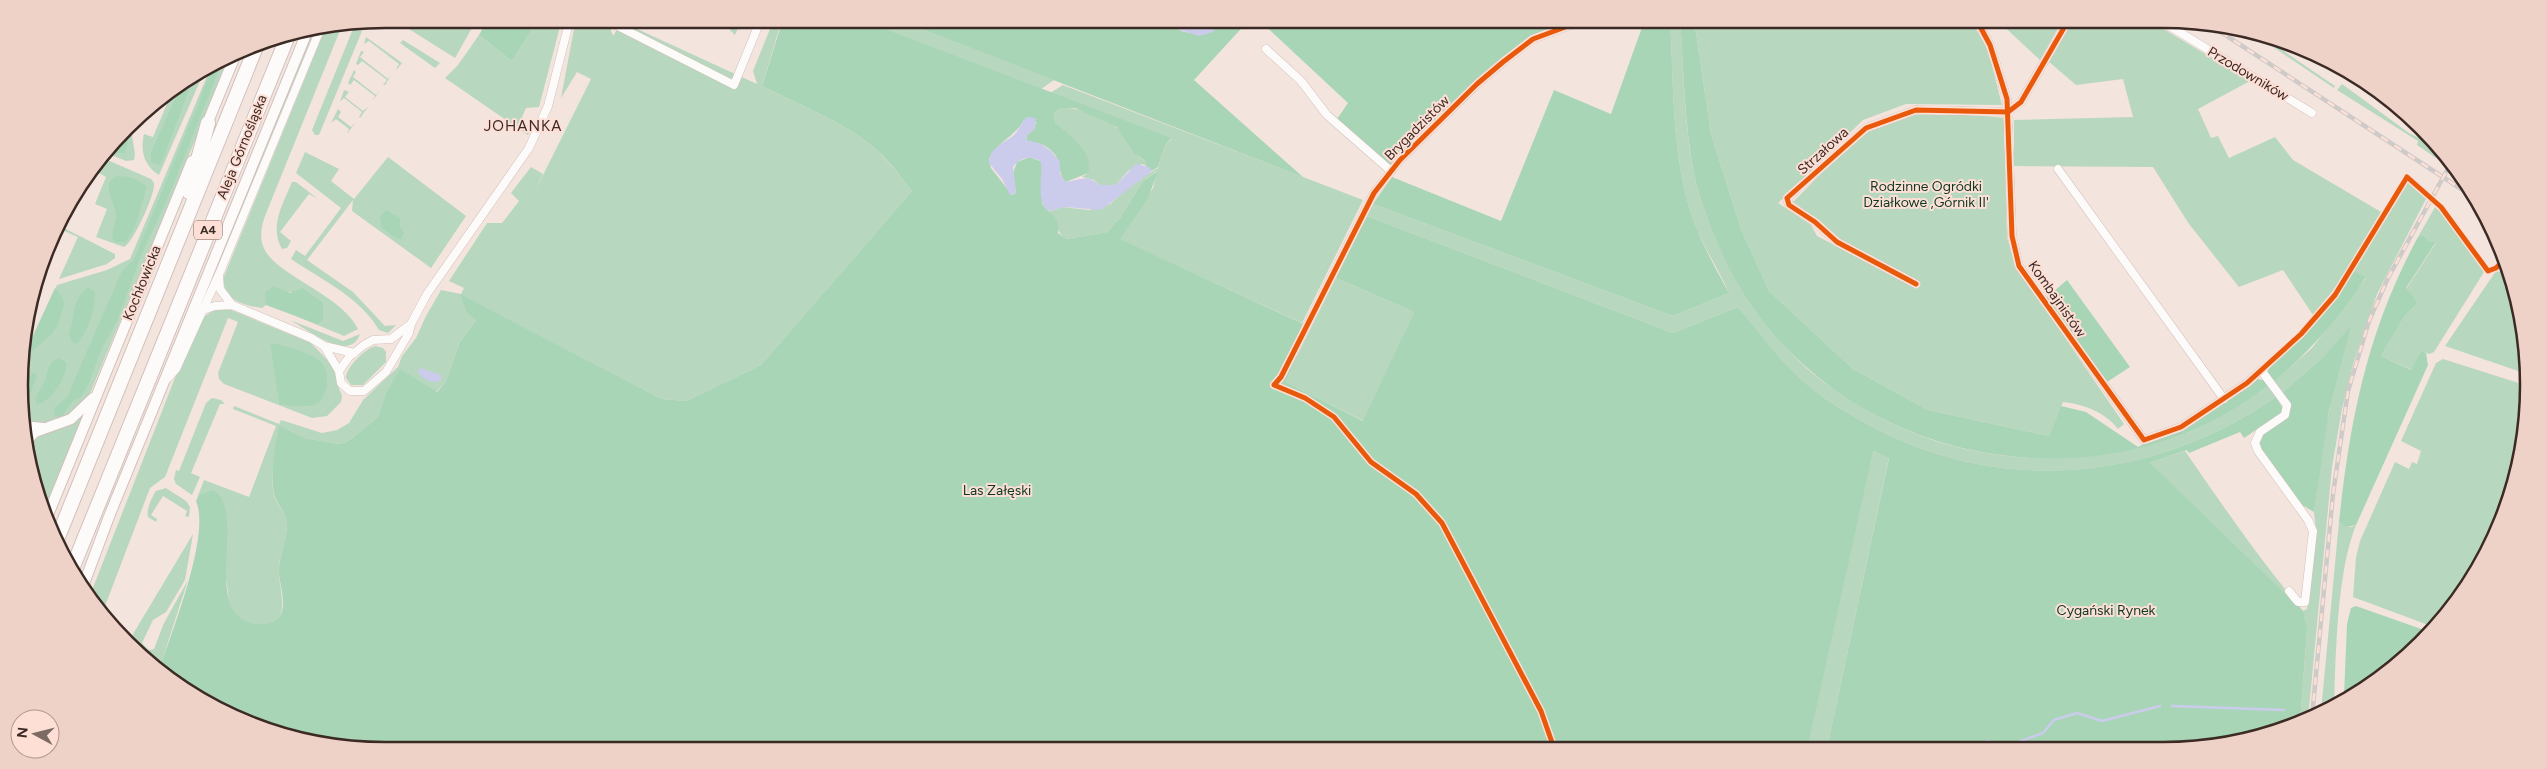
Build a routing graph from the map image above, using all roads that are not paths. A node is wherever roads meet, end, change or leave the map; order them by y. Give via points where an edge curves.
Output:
1 (568, 28) edge
2 (622, 28) edge
3 (757, 28) edge
4 (1563, 28) edge
5 (1981, 28) edge
6 (2064, 28) edge
7 (2173, 28) edge
8 (318, 34) edge
9 (305, 37) edge
10 (285, 42) edge
11 (1266, 49) dead end
12 (254, 53) edge
13 (233, 62) edge
14 (2008, 112) junction
15 (2312, 113) dead end
16 (208, 123) junction
17 (2058, 169) dead end
18 (1391, 170) junction
19 (180, 234) junction
20 (220, 272) junction
21 (1916, 284) dead end
22 (232, 305) junction
23 (203, 310) junction
24 (411, 324) junction
25 (386, 340) junction
26 (324, 346) junction
27 (354, 353) junction
28 (394, 356) junction
29 (339, 371) junction
30 (166, 380) junction
31 (1274, 385) dead end
32 (97, 394) junction
33 (2224, 399) junction
34 (30, 427) edge
35 (44, 428) junction
36 (32, 436) edge
37 (50, 509) edge
38 (60, 532) edge
39 (75, 562) edge
40 (86, 580) edge
41 (2289, 591) dead end

1 - 24 street via 538,132 522,160 427,294
2 - 3 street via 734,85
4 - 18 street, Brygadzistów via 1532,39 1477,84
5 - 14 street, Kombajnistów via 1990,45
6 - 14 street via 2020,102
7 - 15 street, Przodowników
8 - 20 street
9 - 30 main road
10 - 39 highway, Aleja Górnośląska / A4
11 - 18 street, Brygadzistów via 1301,81 1327,115
12 - 19 highway, Aleja Górnośląska / A4
13 - 16 main road, Kochłowicka
14 - 21 street, Strzałowa via 1916,110 1866,128 1787,198 1789,205 1816,222 1837,242
14 - 33 street, Kombajnistów via 2012,236 2019,266 2144,440 2181,427
16 - 19 highway
16 - 32 main road, Kochłowicka
17 - 33 street
18 - 31 street, Brygadzistów via 1374,193 1281,377
19 - 38 highway, Aleja Górnośląska / A4
20 - 22 street via 220,289
20 - 23 street
22 - 23 street
22 - 26 street
23 - 30 street via 176,369
24 - 25 street
24 - 28 street
25 - 27 street via 373,340
25 - 28 street
26 - 27 street
26 - 29 street
27 - 29 street
28 - 29 street via 382,376 359,392 345,388
30 - 40 main road
32 - 35 main road via 71,419
32 - 37 main road, Kochłowicka
33 - 41 street, Kombajnistów via 2261,370 2288,407 2280,419 2260,432 2255,443 2313,531 2305,602 2298,602
34 - 35 main road
35 - 36 main road

